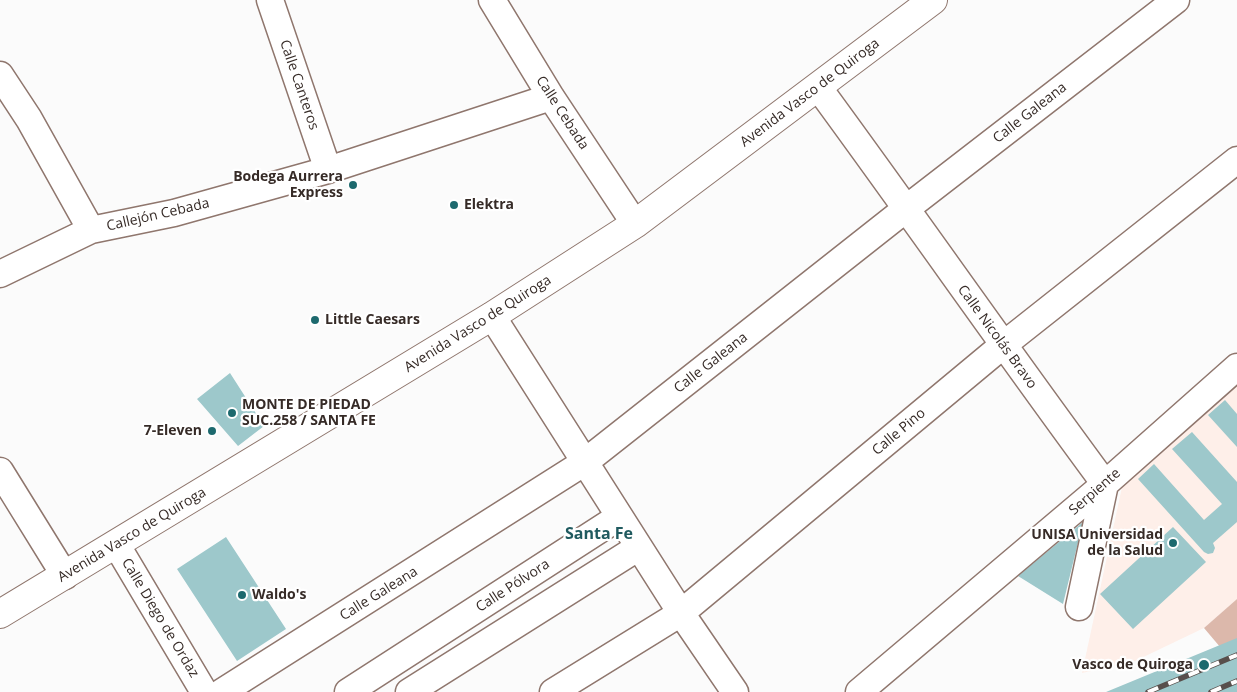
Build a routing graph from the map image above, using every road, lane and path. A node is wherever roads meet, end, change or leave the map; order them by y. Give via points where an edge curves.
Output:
1 (270, 0) edge
2 (492, 0) edge
3 (932, 0) edge
4 (1176, 0) edge
5 (0, 75) edge
6 (818, 87) junction
7 (551, 98) junction
8 (1237, 160) edge
9 (328, 170) junction
10 (907, 208) junction
11 (635, 224) junction
12 (91, 230) junction
13 (0, 274) edge
14 (492, 316) junction
15 (1002, 346) junction
16 (1237, 367) edge
17 (585, 462) junction
18 (0, 471) edge
19 (1105, 484) junction
20 (619, 517) junction
21 (116, 544) junction
22 (640, 547) junction
23 (66, 576) junction
24 (1079, 607) dead end
25 (681, 613) junction
26 (0, 614) edge
27 (407, 654) junction
28 (417, 687) edge
29 (204, 692) edge
30 (222, 692) edge
31 (348, 692) edge
32 (553, 692) edge
33 (735, 692) edge
34 (859, 692) edge

1 - 9 street, Calle Canteros
2 - 7 street, Calle Cebada
3 - 6 main road, Avenida Vasco de Quiroga
4 - 10 street, Calle Galeana
5 - 12 street via 29,119
6 - 10 street, Calle Nicolás Bravo
6 - 11 main road, Avenida Vasco de Quiroga
7 - 9 street, Callejón Cebada
7 - 11 street, Calle Cebada
8 - 15 street, Calle Pino
9 - 12 street, Callejón Cebada via 174,213
10 - 15 street, Calle Nicolás Bravo
10 - 17 street, Calle Galeana
11 - 14 main road, Avenida Vasco de Quiroga
12 - 13 street, Callejón Cebada
14 - 17 street
14 - 21 main road, Avenida Vasco de Quiroga
15 - 19 street, Calle Nicolás Bravo
15 - 25 street, Calle Pino
16 - 19 street, Serpiente
17 - 20 street
17 - 30 street, Calle Galeana
18 - 23 street
19 - 24 street
19 - 34 street, Serpiente
20 - 22 street
20 - 27 street, Calle Pólvora
21 - 23 main road, Avenida Vasco de Quiroga
21 - 29 street, Calle Diego de Ordaz
22 - 25 street
22 - 28 street
23 - 26 main road, Avenida Vasco de Quiroga
25 - 32 street, Calle Pino
25 - 33 street
27 - 28 street
27 - 31 street, Calle Pólvora

